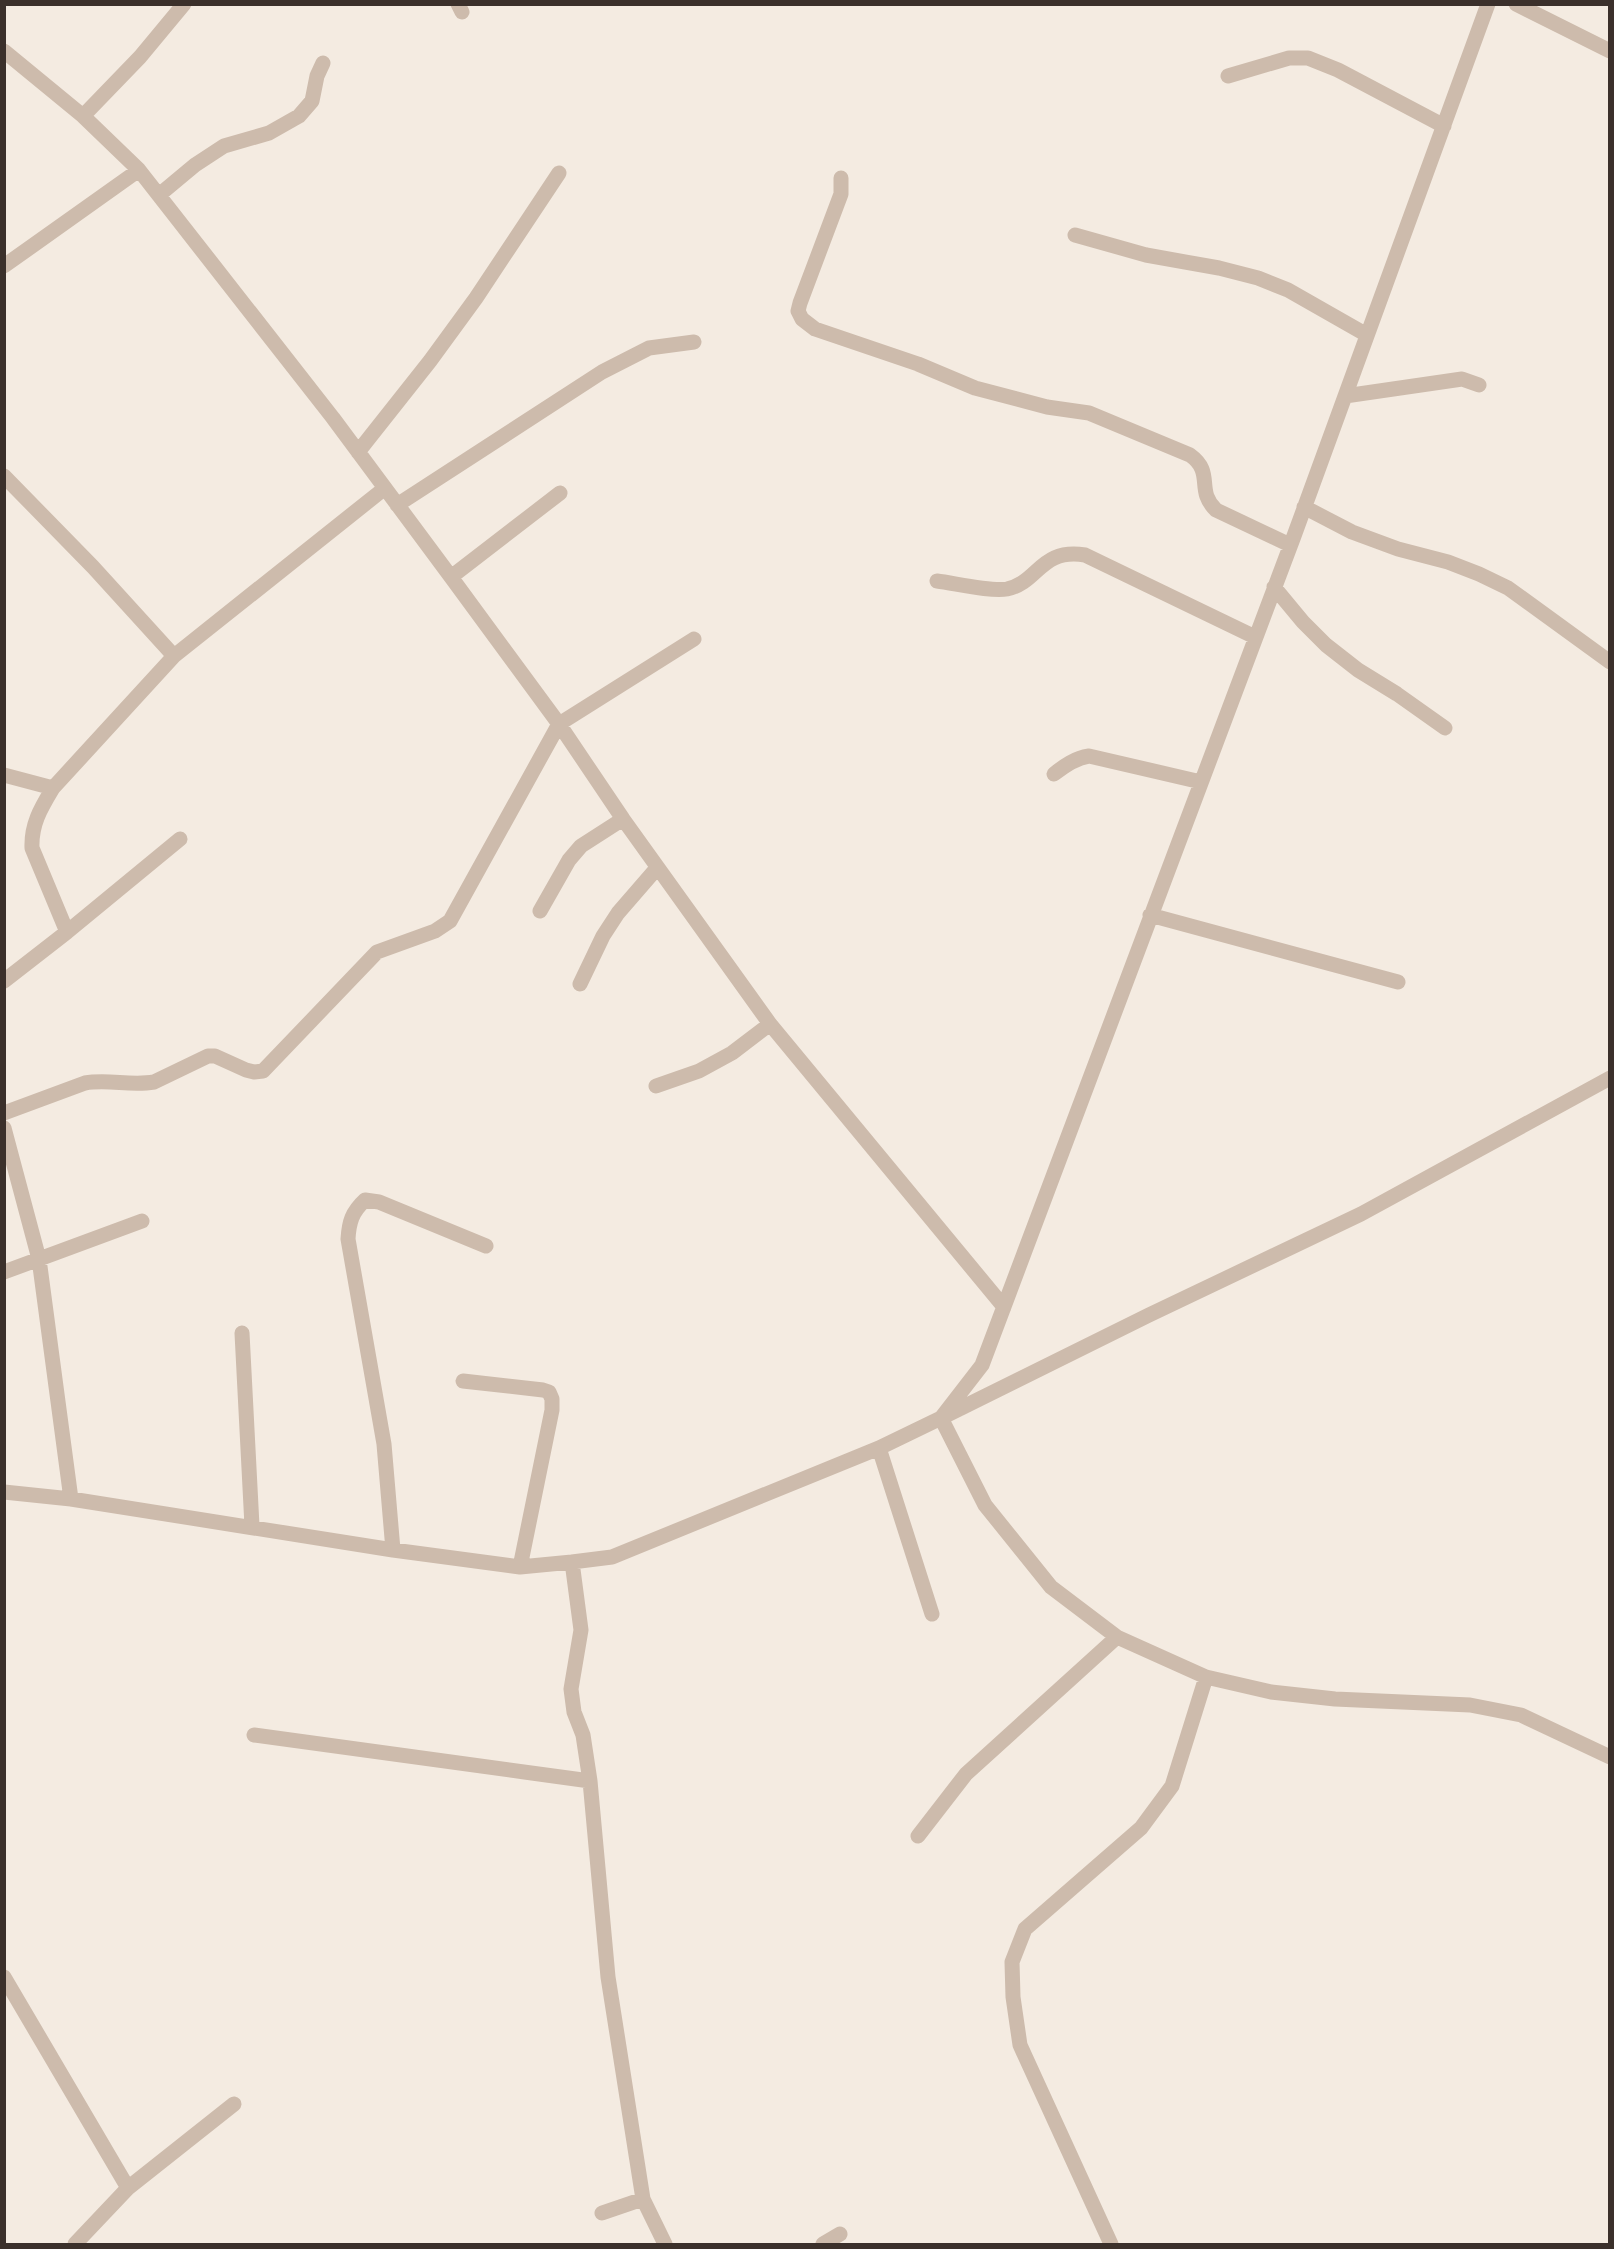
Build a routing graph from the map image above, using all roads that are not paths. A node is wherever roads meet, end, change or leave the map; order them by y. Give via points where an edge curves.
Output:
1 (184, 4) edge
2 (1488, 4) edge
3 (1516, 4) edge
4 (4, 51) edge
5 (1610, 51) edge
6 (323, 63) dead end
7 (1228, 76) dead end
8 (83, 117) junction
9 (1444, 126) junction
10 (139, 170) junction
11 (559, 174) dead end
12 (841, 178) dead end
13 (159, 195) junction
14 (1075, 236) dead end
15 (4, 266) edge
16 (1367, 335) junction
17 (694, 342) dead end
18 (1479, 385) dead end
19 (1345, 396) junction
20 (358, 452) junction
21 (4, 476) edge
22 (385, 488) junction
23 (560, 493) dead end
24 (397, 505) junction
25 (1304, 507) junction
26 (1290, 545) junction
27 (451, 577) junction
28 (937, 581) dead end
29 (1274, 587) junction
30 (1255, 637) junction
31 (694, 639) dead end
32 (174, 656) junction
33 (1610, 662) edge
34 (559, 724) junction
35 (1445, 728) dead end
36 (1054, 774) dead end
37 (4, 775) edge
38 (1201, 782) junction
39 (53, 788) junction
40 (623, 819) junction
41 (180, 839) dead end
42 (657, 868) junction
43 (540, 911) dead end
44 (1150, 915) junction
45 (68, 932) junction
46 (4, 981) edge
47 (1398, 982) dead end
48 (580, 984) dead end
49 (770, 1024) junction
50 (1610, 1078) edge
51 (656, 1086) dead end
52 (4, 1113) edge
53 (4, 1128) edge
54 (142, 1221) dead end
55 (486, 1246) dead end
56 (39, 1259) junction
57 (4, 1272) edge
58 (1004, 1307) junction
59 (242, 1333) dead end
60 (463, 1381) dead end
61 (941, 1418) junction
62 (879, 1448) junction
63 (4, 1492) edge
64 (71, 1499) junction
65 (252, 1526) junction
66 (393, 1550) junction
67 (572, 1562) junction
68 (520, 1567) junction
69 (932, 1614) dead end
70 (1117, 1637) junction
71 (1206, 1677) junction
72 (254, 1735) dead end
73 (1610, 1757) edge
74 (590, 1781) junction
75 (918, 1836) dead end
76 (4, 1977) edge
77 (234, 2103) dead end
78 (128, 2188) junction
79 (644, 2199) junction
80 (602, 2213) dead end
81 (840, 2235) dead end
82 (75, 2244) edge
83 (665, 2244) edge
84 (823, 2244) edge
85 (1111, 2244) edge

1 - 8 street
2 - 9 street
3 - 5 street
4 - 8 street
6 - 13 street via 312,101 299,116 270,133 224,146
7 - 9 street via 1289,58 1308,58
8 - 10 street
9 - 16 street
10 - 13 street
10 - 15 street
11 - 20 street via 476,298
12 - 26 street via 841,194 798,311 808,326 975,388 1047,407 1089,413 1190,455 1203,468 1205,495 1216,510
13 - 20 street
14 - 16 street via 1258,278 1288,290
16 - 19 street
17 - 24 street via 649,348 602,372
18 - 19 street via 1462,379
19 - 25 street
20 - 22 street
21 - 32 street
22 - 24 street
22 - 32 street
23 - 27 street
24 - 27 street
25 - 26 street
25 - 33 street via 1352,532 1458,566 1508,588
26 - 29 street
27 - 34 street
28 - 30 street via 1006,589 1056,558 1070,553 1085,555
29 - 30 street
29 - 35 street via 1326,645
30 - 38 street
31 - 34 street
32 - 39 street
34 - 40 street
34 - 52 street via 450,921 435,932 377,952 263,1071 255,1072 208,1056 154,1082 85,1083
36 - 38 street via 1089,756
37 - 39 street
38 - 44 street
39 - 45 street via 34,823 32,848
40 - 42 street
40 - 43 street via 581,846 568,860
41 - 45 street
42 - 48 street via 618,913
42 - 49 street
44 - 47 street
44 - 58 street
45 - 46 street
49 - 51 street via 732,1053 699,1071
49 - 58 street
50 - 61 street via 1362,1214
53 - 56 street
54 - 56 street
55 - 66 street via 365,1200 354,1210 349,1225 348,1239 384,1444
56 - 57 street
56 - 64 street
58 - 61 street via 982,1365
59 - 65 street
60 - 68 street via 543,1390 552,1399
61 - 62 street
61 - 70 street via 993,1515 1051,1587
62 - 67 street via 612,1557
62 - 69 street
63 - 64 street
64 - 65 street
65 - 66 street
66 - 68 street
67 - 68 street
67 - 74 street via 581,1630 571,1689
70 - 71 street
70 - 75 street via 966,1773
71 - 73 street via 1271,1692 1470,1705 1521,1715
71 - 85 street via 1172,1786 1142,1828 1025,1929 1012,1962 1012,1997 1020,2045
72 - 74 street
74 - 79 street via 608,1977
76 - 78 street
77 - 78 street
78 - 82 street
79 - 80 street
79 - 83 street
81 - 84 street

